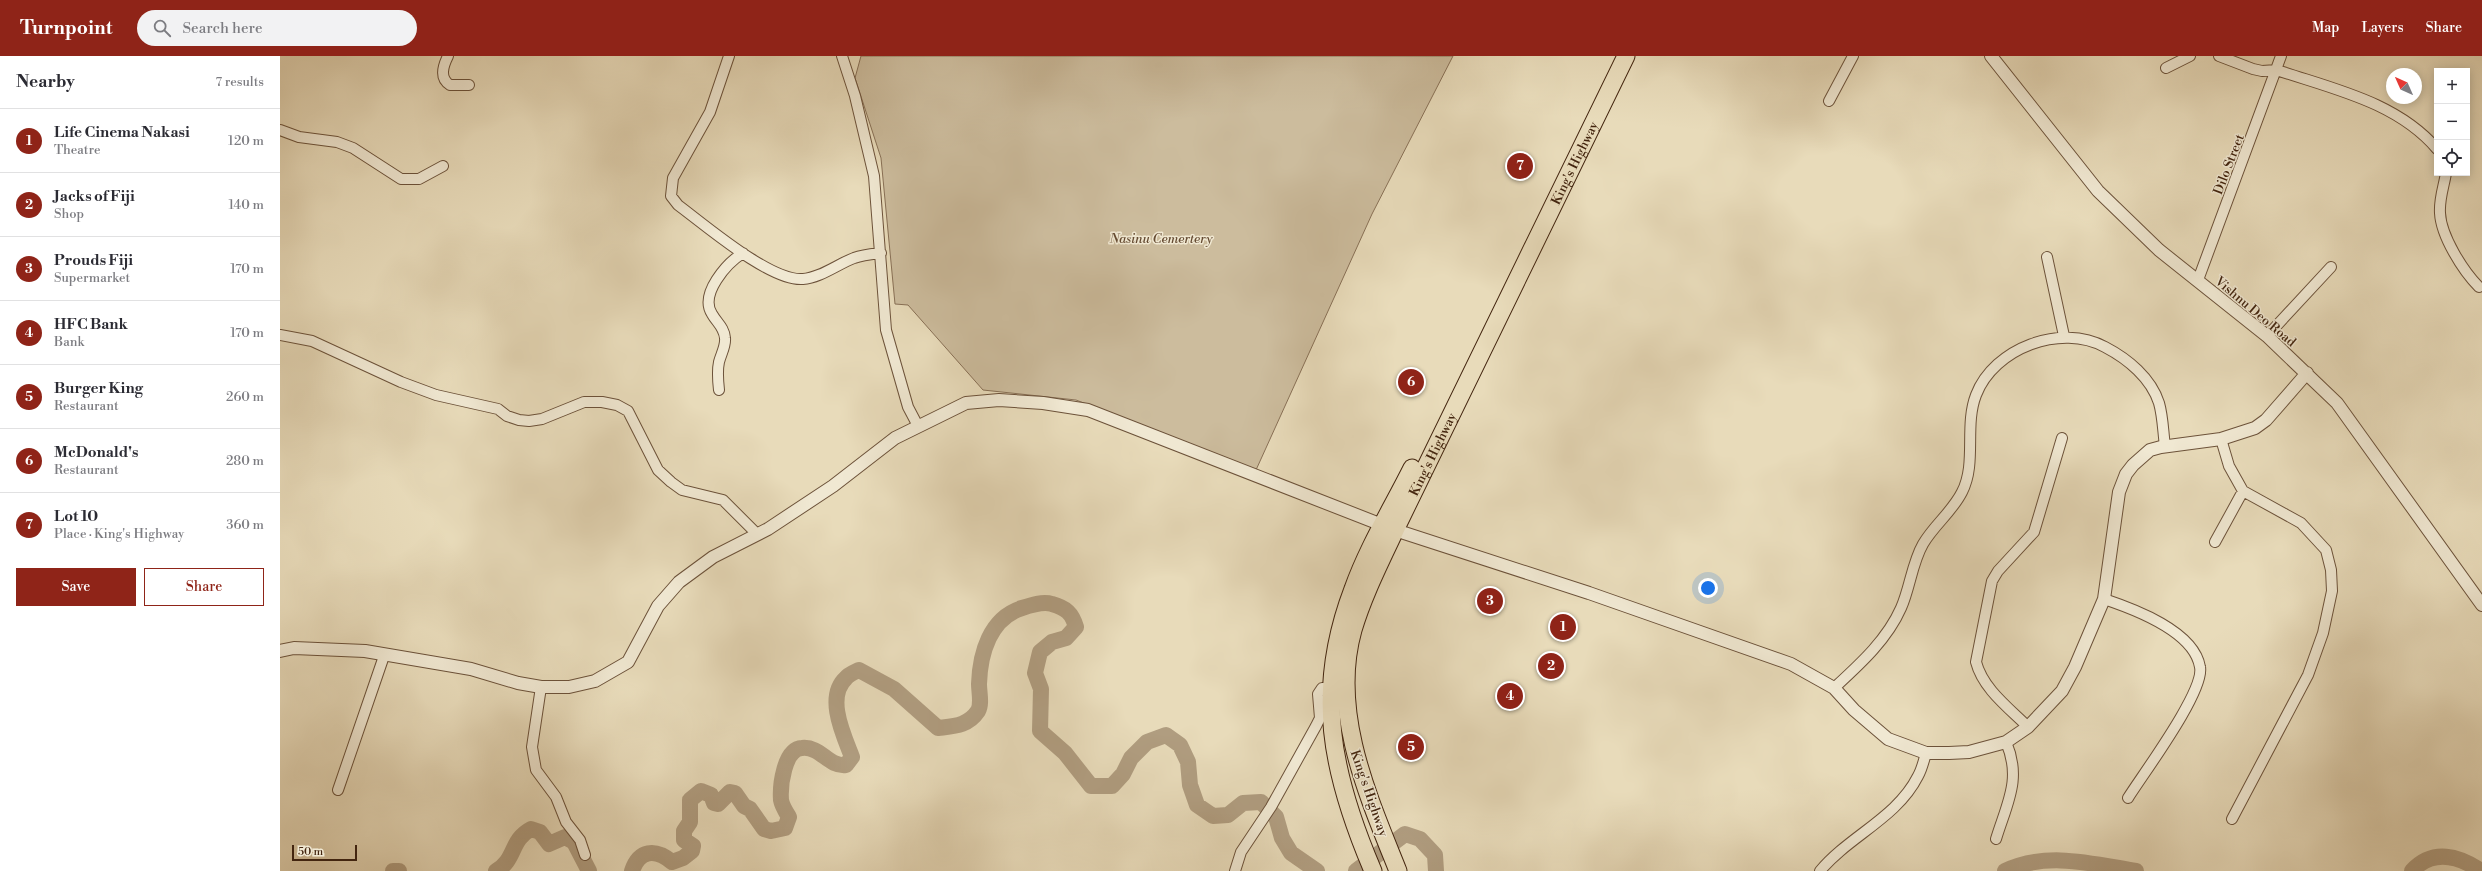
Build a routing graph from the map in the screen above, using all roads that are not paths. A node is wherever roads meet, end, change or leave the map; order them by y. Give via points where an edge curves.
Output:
1 (448, 56) edge
2 (729, 56) edge
3 (842, 56) edge
4 (1614, 56) edge
5 (1626, 56) edge
6 (1853, 56) edge
7 (1991, 56) edge
8 (2190, 56) edge
9 (2219, 56) edge
10 (2281, 56) edge
11 (2166, 68) dead end
12 (2277, 70) junction
13 (469, 85) dead end
14 (1829, 101) dead end
15 (280, 130) edge
16 (2434, 146) edge
17 (443, 166) dead end
18 (2445, 176) edge
19 (743, 253) junction
20 (882, 253) junction
21 (2047, 258) dead end
22 (2330, 267) dead end
23 (2198, 280) junction
24 (2479, 287) dead end
25 (280, 335) edge
26 (2064, 336) junction
27 (2267, 336) junction
28 (2307, 373) junction
29 (719, 390) dead end
30 (918, 426) junction
31 (2062, 438) dead end
32 (2221, 439) junction
33 (2165, 446) junction
34 (2243, 491) junction
35 (1389, 528) junction
36 (757, 534) junction
37 (2215, 542) dead end
38 (2104, 599) junction
39 (2482, 605) edge
40 (280, 651) edge
41 (384, 656) junction
42 (541, 687) junction
43 (1330, 688) junction
44 (1834, 688) junction
45 (2028, 727) junction
46 (2006, 742) junction
47 (1926, 753) junction
48 (338, 790) dead end
49 (2128, 798) dead end
50 (2232, 819) dead end
51 (1996, 839) dead end
52 (585, 856) dead end
53 (1235, 871) edge
54 (1373, 871) edge
55 (1398, 871) edge
56 (1820, 871) edge

1 - 13 street via 443,70 445,81 450,86
2 - 19 street via 710,112 672,178 671,196 678,205
3 - 20 street via 855,96 874,176
4 - 35 highway, King's Highway
5 - 35 highway, King's Highway
6 - 14 street
7 - 23 street, Vishnu Deo Road via 2098,191 2159,250
8 - 11 street
9 - 12 street via 2262,72
10 - 12 street, Dilo Street
12 - 16 street via 2374,103 2413,125
12 - 23 street, Dilo Street
15 - 17 street via 299,137 337,142 353,148 401,179 418,179
18 - 24 street via 2440,202 2443,227 2455,255 2468,276
19 - 20 street via 780,275 794,279 814,276 856,257
19 - 29 street via 732,260 717,279 708,304 711,313 724,330 726,339 719,362
20 - 30 street via 886,330 908,407
21 - 26 street
22 - 27 street
23 - 27 street, Vishnu Deo Road
25 - 36 street via 312,341 436,396 492,408 518,420 542,419 584,402 617,405 628,411 658,470 671,482 682,490 723,500
26 - 33 street via 2090,340 2102,345 2121,355 2142,375 2160,404
26 - 44 street via 2036,341 2021,349 1997,366 1979,389 1974,404 1968,474 1962,493 1922,546 1908,591 1897,615 1862,661
27 - 28 street, Vishnu Deo Road
28 - 32 street via 2266,420 2255,428
28 - 39 street, Vishnu Deo Road via 2350,420
30 - 35 street via 966,403 999,400 1088,410
30 - 36 street via 895,438 833,486
31 - 45 street via 2034,532 1998,570 1992,581 1976,662 1979,672 1994,694
32 - 33 street
32 - 34 street via 2229,466
33 - 38 street via 2150,450 2140,457 2122,484
34 - 37 street
34 - 50 street via 2301,523 2314,536 2326,550 2331,570 2332,591 2323,633 2308,675
35 - 43 highway, King's Highway via 1353,588 1341,626
35 - 44 street via 1589,593 1783,661
35 - 55 highway, King's Highway via 1353,631 1346,667 1348,716 1360,770
36 - 42 street via 713,557 679,582 658,606 628,662 595,681 569,687
38 - 45 street via 2062,691
38 - 49 street via 2131,608 2172,631 2192,650 2200,666 2201,676 2192,698
40 - 41 street via 294,648 352,650
41 - 42 street via 471,669
41 - 48 street
42 - 52 street via 532,747 536,770 556,796 566,822 580,840
43 - 53 street via 1322,688 1318,694 1320,718 1271,807 1241,852
43 - 54 highway, King's Highway via 1330,715 1338,773 1359,839
44 - 47 street via 1854,710 1888,739
45 - 46 street
46 - 47 street via 1969,752
46 - 51 street via 2013,758 2014,781
47 - 56 street via 1919,776 1907,794 1894,808 1844,847

